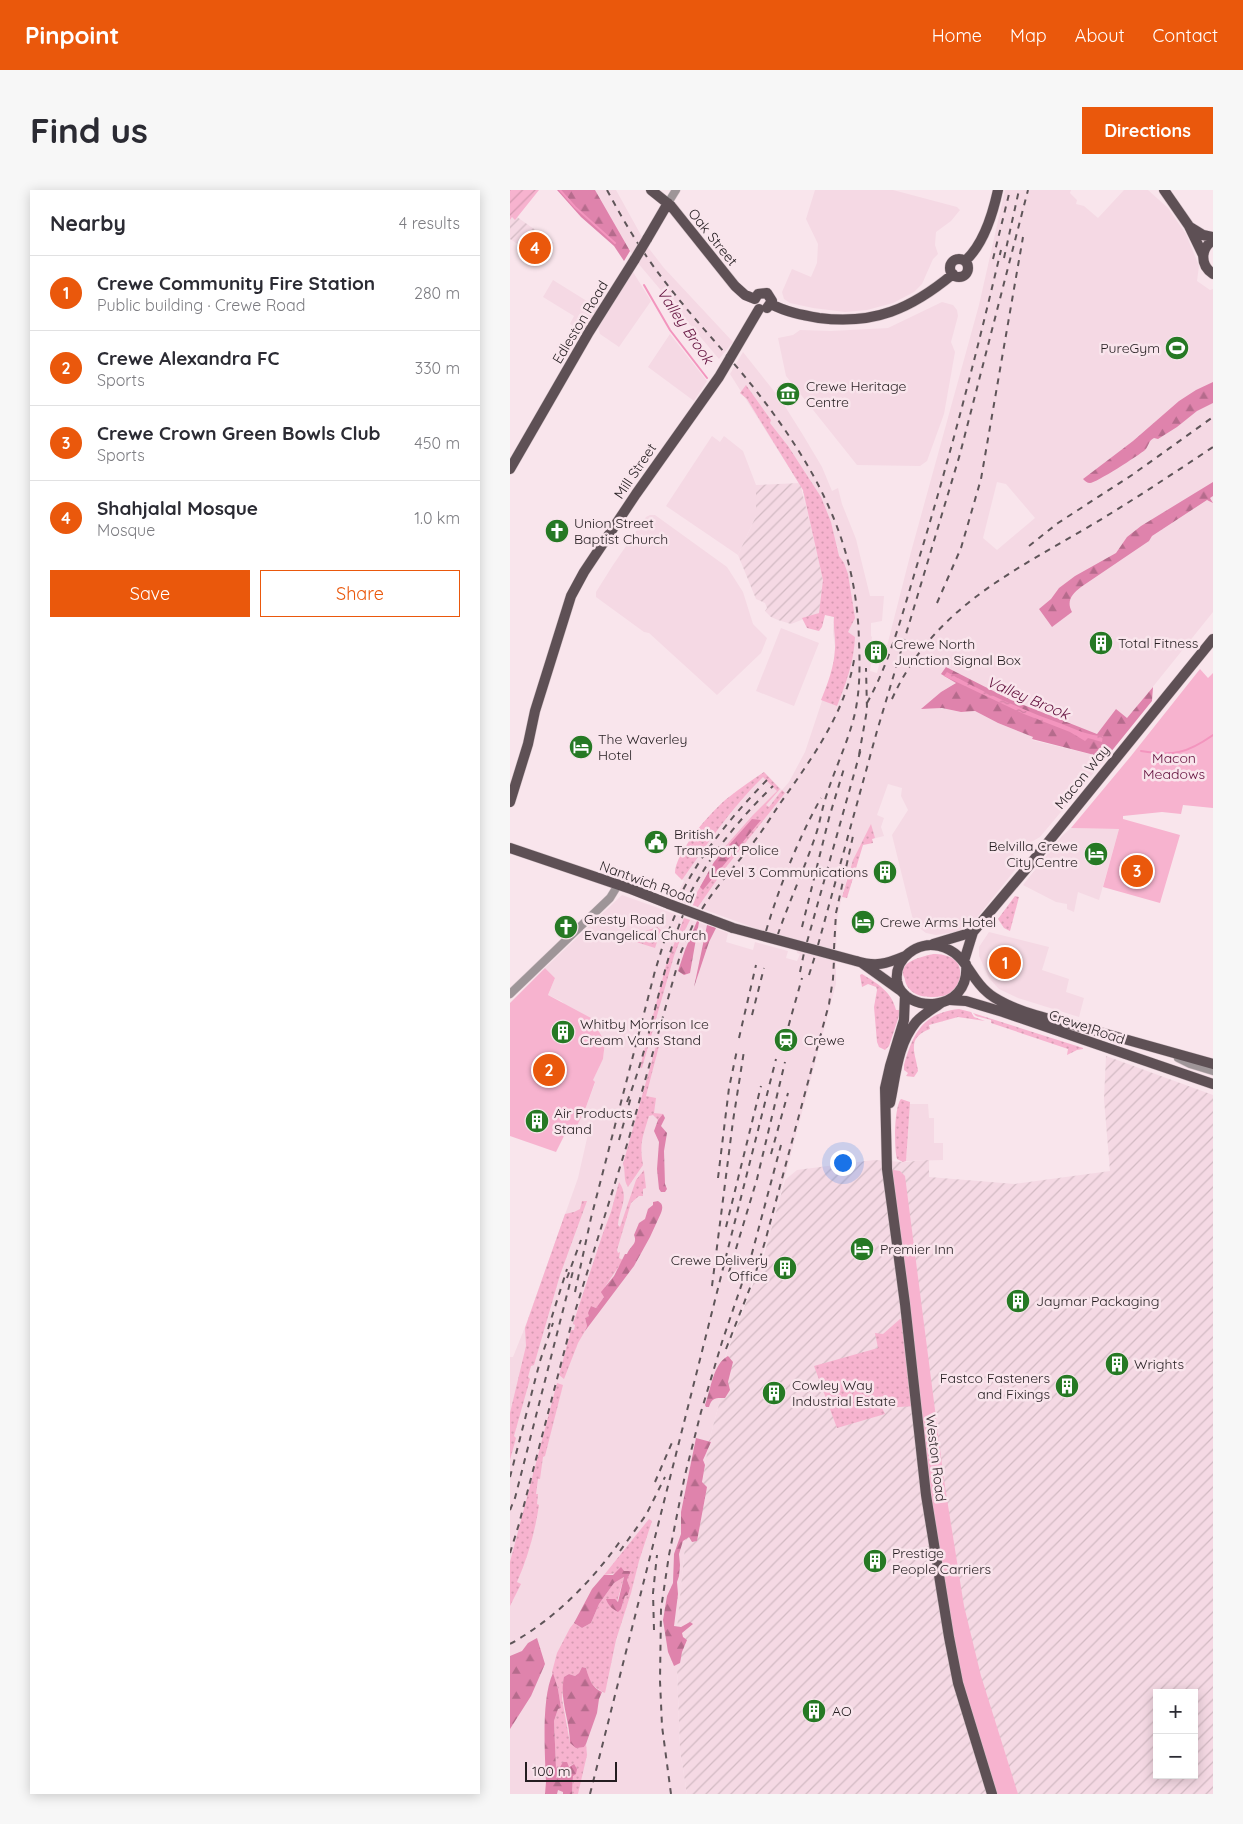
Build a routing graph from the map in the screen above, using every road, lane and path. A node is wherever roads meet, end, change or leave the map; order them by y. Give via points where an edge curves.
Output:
1 (651, 190) edge
2 (676, 190) edge
3 (998, 190) edge
4 (1164, 190) edge
5 (668, 202) junction
6 (1189, 226) junction
7 (1213, 239) edge
8 (1203, 255) junction
9 (1213, 274) edge
10 (757, 304) junction
11 (771, 304) junction
12 (510, 469) edge
13 (1213, 639) edge
14 (510, 802) edge
15 (510, 848) edge
16 (618, 885) junction
17 (973, 932) junction
18 (931, 945) junction
19 (906, 955) junction
20 (858, 962) junction
21 (965, 963) junction
22 (510, 994) edge
23 (904, 994) junction
24 (946, 1001) junction
25 (1158, 1048) junction
26 (1213, 1064) edge
27 (1213, 1071) edge
28 (1213, 1084) edge
29 (886, 1120) junction
30 (992, 1794) edge

1 - 5 main road, Oak Street
2 - 5 street, Edleston Road
3 - 11 main road via 984,232 965,261 967,273 960,277 953,274 906,306 871,318 845,320 791,312
4 - 6 main road
5 - 10 main road, Oak Street via 731,281
5 - 12 main road, Edleston Road, bridge
6 - 7 main road
6 - 8 main road
7 - 8 main road
8 - 9 main road via 1205,266
10 - 11 main road via 766,309
10 - 11 main road via 758,294 765,293 771,298
10 - 14 main road, Mill Street via 719,376 636,494 571,596
13 - 17 main road, Macon Way
15 - 16 main road, Nantwich Road
16 - 20 main road, Nantwich Road, bridge via 754,935
16 - 22 street via 610,898
17 - 18 main road
17 - 21 main road, Macon Way
18 - 19 main road
18 - 21 main road via 950,950
19 - 20 main road, Nantwich Road via 878,965
19 - 23 main road via 898,969 897,981
20 - 23 main road, Nantwich Road
21 - 24 main road via 964,986
21 - 25 main road, Crewe Road via 987,992 1017,1009
23 - 24 main road via 922,1003
23 - 29 main road, Weston Road via 904,1020 885,1088
24 - 28 main road, Crewe Road via 966,1001 1003,1012
24 - 29 main road, Weston Road via 916,1022 906,1040 896,1067
25 - 26 main road, Crewe Road
25 - 27 street
29 - 30 main road, Weston Road via 886,1169 926,1495 958,1683

